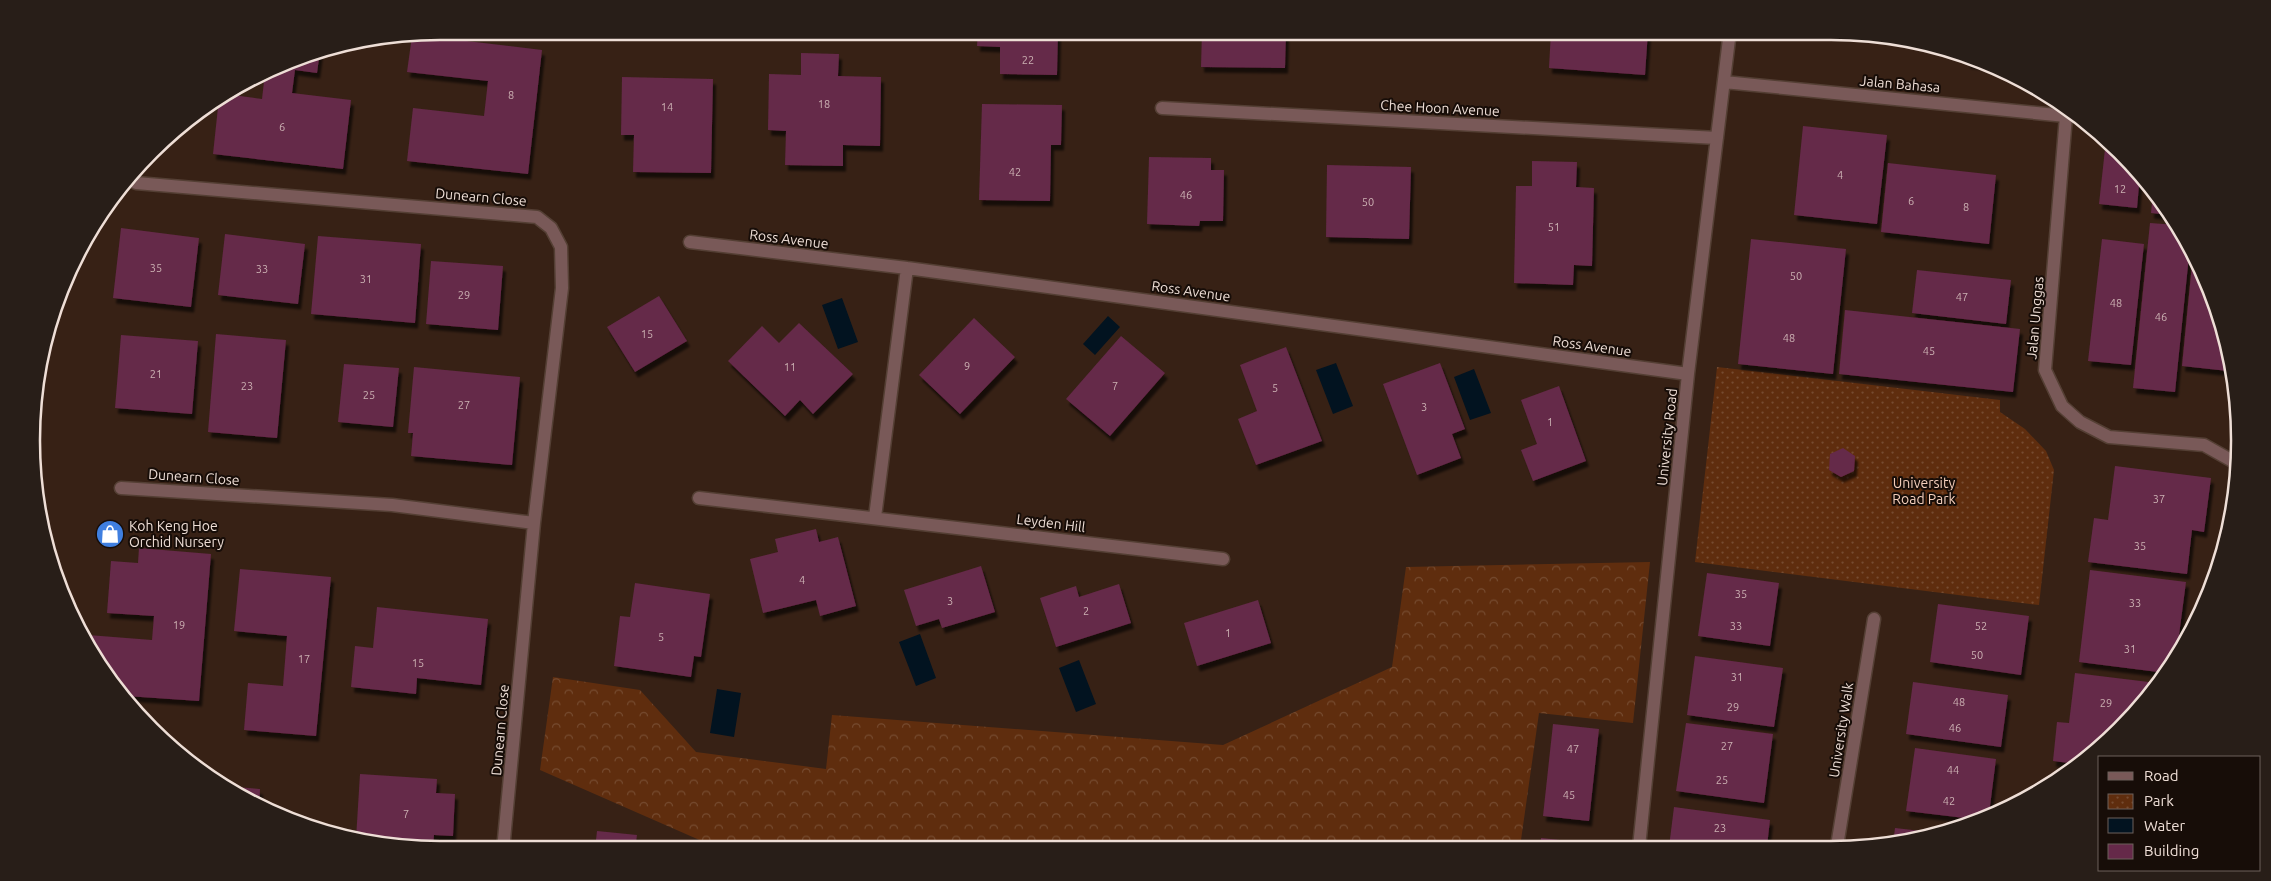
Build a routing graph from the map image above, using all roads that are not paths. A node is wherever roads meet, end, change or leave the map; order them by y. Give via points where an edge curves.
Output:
1 (1729, 40) edge
2 (1724, 82) junction
3 (1162, 108) dead end
4 (2060, 112) edge
5 (2068, 118) edge
6 (1717, 138) junction
7 (136, 183) dead end
8 (690, 242) dead end
9 (907, 268) junction
10 (1688, 374) junction
11 (2230, 460) edge
12 (121, 488) dead end
13 (700, 498) dead end
14 (875, 517) junction
15 (534, 523) junction
16 (1223, 559) dead end
17 (1874, 620) dead end
18 (504, 841) edge
19 (1640, 841) edge
20 (1837, 841) edge

1 - 2 street, University Road
2 - 4 street, Jalan Bahasa
2 - 6 street, University Road
3 - 6 street, Chee Hoon Avenue
5 - 11 street, Jalan Unggas via 2045,370 2062,406 2080,422 2109,437 2204,445
6 - 10 street, University Road
7 - 15 street, Dunearn Close via 537,217 551,228 561,247 562,288
8 - 9 street, Ross Avenue
9 - 10 street, Ross Avenue
9 - 14 street
10 - 19 street, University Road
12 - 15 street, Dunearn Close via 392,505
13 - 14 street, Leyden Hill
14 - 16 street, Leyden Hill
15 - 18 street, Dunearn Close
17 - 20 street, University Walk

